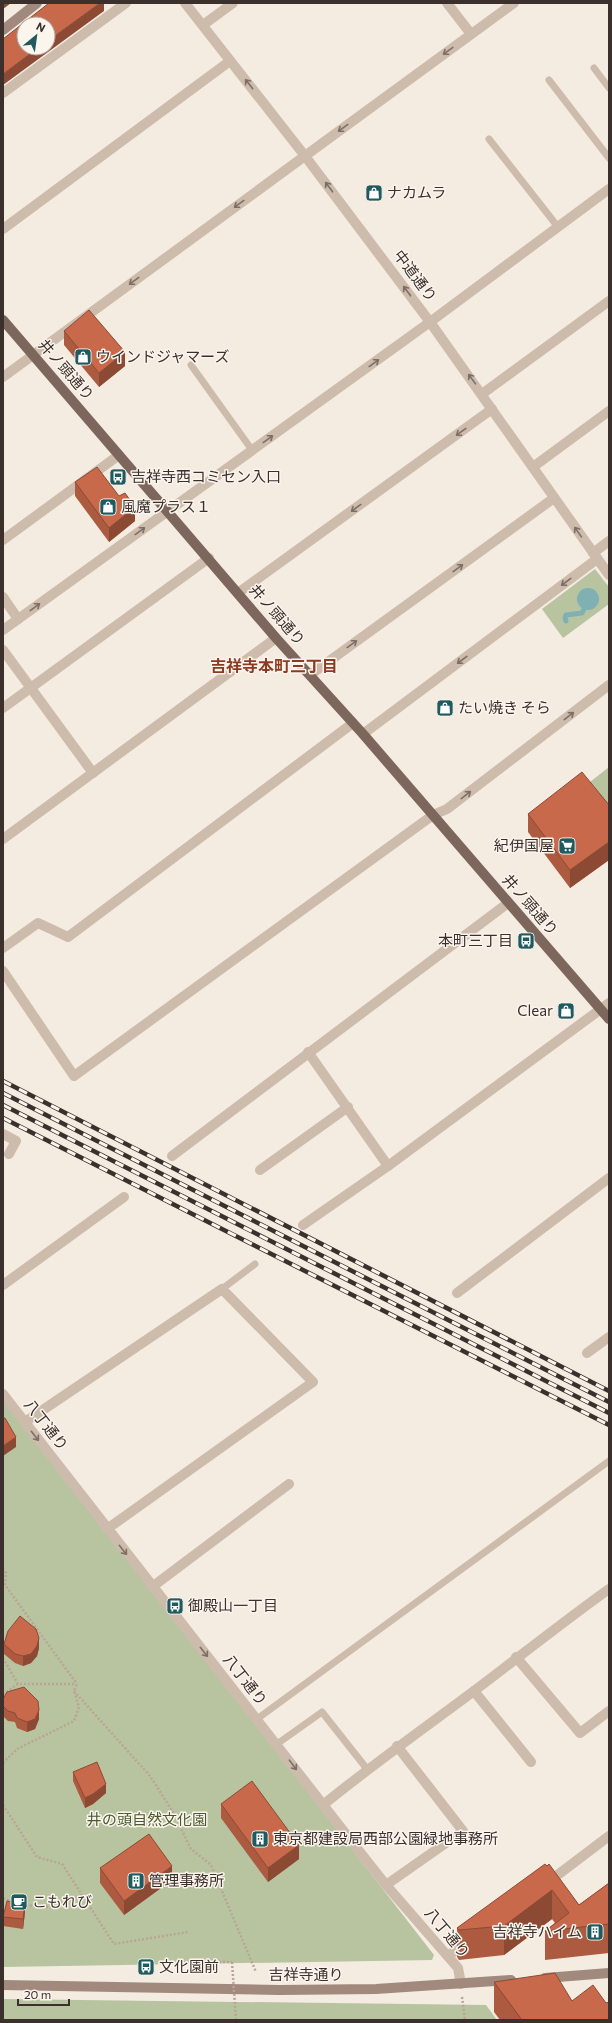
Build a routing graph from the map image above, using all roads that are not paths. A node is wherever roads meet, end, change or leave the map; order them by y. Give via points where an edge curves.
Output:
1 (37, 3) edge
2 (126, 3) edge
3 (186, 3) edge
4 (233, 3) edge
5 (446, 3) edge
6 (514, 3) edge
7 (203, 25) junction
8 (3, 30) edge
9 (471, 34) junction
10 (230, 61) junction
11 (594, 68) dead end
12 (549, 80) dead end
13 (609, 88) edge
14 (3, 93) edge
15 (489, 139) dead end
16 (305, 156) junction
17 (609, 158) edge
18 (609, 189) edge
19 (558, 227) junction
20 (3, 229) edge
21 (609, 301) edge
22 (3, 320) edge
23 (430, 322) junction
24 (33, 355) junction
25 (191, 365) dead end
26 (3, 377) edge
27 (482, 394) junction
28 (492, 409) junction
29 (609, 411) edge
30 (252, 450) junction
31 (119, 455) junction
32 (532, 467) junction
33 (554, 498) junction
34 (168, 511) junction
35 (3, 540) edge
36 (609, 542) edge
37 (595, 556) junction
38 (209, 558) junction
39 (609, 575) edge
40 (238, 593) junction
41 (3, 597) edge
42 (18, 619) junction
43 (3, 630) edge
44 (276, 638) junction
45 (3, 650) edge
46 (310, 675) junction
47 (609, 685) edge
48 (30, 689) junction
49 (3, 708) edge
50 (353, 723) junction
51 (363, 734) junction
52 (93, 774) junction
53 (433, 815) junction
54 (3, 839) edge
55 (508, 903) junction
56 (3, 948) edge
57 (3, 971) edge
58 (609, 1003) edge
59 (600, 1009) junction
60 (609, 1019) edge
61 (308, 1052) junction
62 (348, 1107) junction
63 (3, 1134) edge
64 (9, 1154) dead end
65 (172, 1156) dead end
66 (388, 1166) junction
67 (260, 1170) dead end
68 (609, 1178) edge
69 (124, 1197) dead end
70 (303, 1225) dead end
71 (255, 1264) dead end
72 (3, 1286) edge
73 (222, 1289) junction
74 (457, 1293) dead end
75 (609, 1337) edge
76 (587, 1353) dead end
77 (3, 1394) edge
78 (25, 1422) junction
79 (609, 1461) edge
80 (289, 1484) dead end
81 (107, 1529) junction
82 (152, 1587) junction
83 (609, 1589) edge
84 (516, 1657) junction
85 (474, 1691) junction
86 (609, 1711) edge
87 (257, 1719) junction
88 (277, 1744) junction
89 (398, 1746) junction
90 (531, 1762) dead end
91 (367, 1769) junction
92 (323, 1805) junction
93 (609, 1836) edge
94 (386, 1885) junction
95 (541, 1887) edge
96 (479, 1933) edge
97 (448, 1956) junction
98 (609, 1973) edge
99 (461, 1984) junction
100 (3, 1985) edge

1 - 8 main road
2 - 14 street
3 - 7 street, 中道通り
4 - 7 street
5 - 9 street
6 - 9 street
7 - 10 street, 中道通り
9 -> 16 street
16 -> 10 street, 中道通り
10 - 20 street
11 - 13 lane
12 - 17 lane
15 - 19 lane
23 -> 16 street, 中道通り
16 -> 24 street
18 - 19 street
19 - 23 street
21 - 27 street
22 - 24 main road, 井ノ頭通り
27 -> 23 street, 中道通り
30 -> 23 street
24 - 26 street
24 - 31 main road, 井ノ頭通り
25 - 30 lane
27 - 28 street, 中道通り
28 - 32 street, 中道通り
28 -> 40 street
29 - 32 street
30 - 34 street
31 - 34 main road, 井ノ頭通り
31 - 35 street
32 - 33 street, 中道通り
37 -> 33 street, 中道通り
46 -> 33 street
34 - 38 main road, 井ノ頭通り
42 -> 34 street
36 - 37 street
37 - 39 street, 中道通り
37 -> 51 street
38 - 40 main road, 井ノ頭通り
38 - 48 street
40 - 44 main road, 井ノ頭通り
41 - 42 street
42 - 43 street
44 - 46 main road, 井ノ頭通り
44 - 52 street
45 - 48 street
46 - 50 main road, 井ノ頭通り
53 -> 47 street via 448,809
48 - 49 street
48 - 52 street
50 - 51 main road, 井ノ頭通り
50 - 56 street via 68,937 38,923
51 - 53 main road, 井ノ頭通り
52 - 54 street
53 - 55 main road, 井ノ頭通り
53 - 57 street via 74,1076
55 - 59 main road, 井ノ頭通り
55 - 61 street
58 - 59 street
59 - 60 main road, 井ノ頭通り
59 - 66 street
61 - 62 street
61 - 65 street
62 - 66 street
62 - 67 street
63 - 64 street via 16,1141
66 - 70 street
68 - 74 street
69 - 72 street
71 - 73 lane
73 - 78 street
73 - 81 street via 313,1382
75 - 76 street
77 - 78 street, 八丁通り
78 -> 81 street, 八丁通り
79 - 87 lane
80 - 82 street
81 -> 82 street, 八丁通り
82 -> 87 street, 八丁通り
83 - 84 street
84 - 85 street
84 - 86 street via 580,1733
85 - 89 street
85 - 90 street
87 - 88 street, 八丁通り
88 - 91 lane via 322,1712
88 -> 92 street, 八丁通り
89 - 91 street
89 - 94 street via 463,1831
91 - 92 street
92 - 94 street, 八丁通り
93 - 95 street
94 - 97 street, 八丁通り
96 - 97 street
97 - 99 street, 八丁通り via 458,1968
98 - 99 main road, 吉祥寺通り
99 - 100 main road, 吉祥寺通り via 376,1989 287,1990

